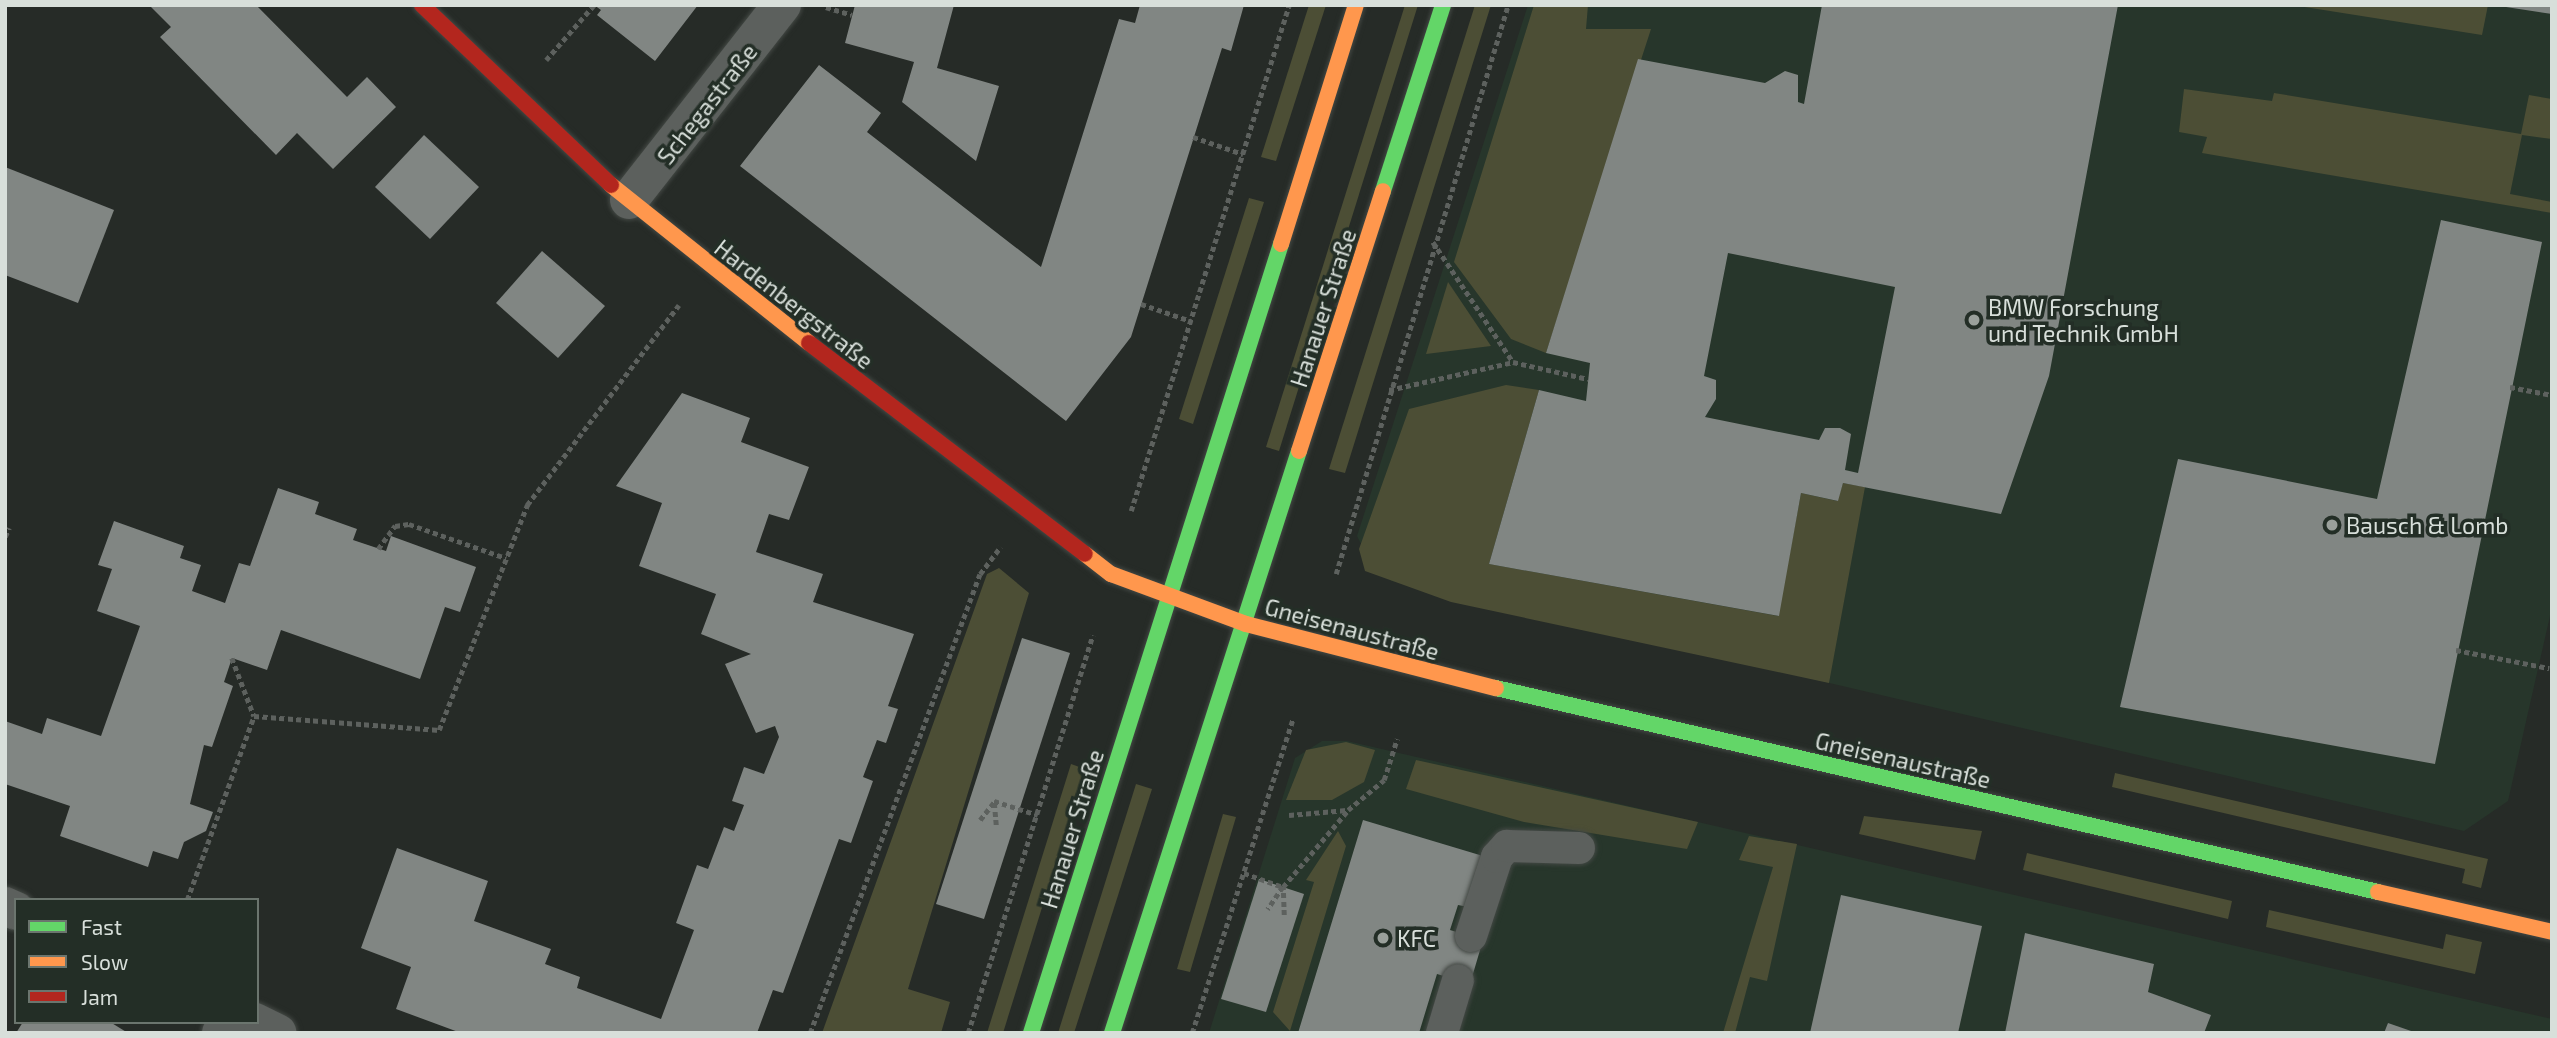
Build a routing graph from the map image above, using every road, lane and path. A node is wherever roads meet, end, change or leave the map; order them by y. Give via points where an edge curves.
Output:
1 (422, 5) edge
2 (594, 5) edge
3 (782, 5) edge
4 (820, 5) edge
5 (1289, 5) edge
6 (1356, 5) edge
7 (1443, 5) edge
8 (1508, 5) edge
9 (852, 15) dead end
10 (515, 95) junction
11 (1193, 137) dead end
12 (1243, 154) junction
13 (629, 200) junction
14 (1433, 241) junction
15 (713, 270) junction
16 (1141, 304) dead end
17 (1191, 321) junction
18 (1513, 362) junction
19 (1588, 379) dead end
20 (2510, 387) dead end
21 (1390, 390) junction
22 (2552, 395) edge
23 (1131, 511) dead end
24 (9, 528) dead end
25 (5, 537) edge
26 (1001, 547) dead end
27 (378, 549) dead end
28 (506, 558) junction
29 (1336, 574) dead end
30 (1168, 599) junction
31 (1246, 624) junction
32 (1093, 635) dead end
33 (2456, 650) dead end
34 (232, 658) dead end
35 (2549, 668) dead end
36 (254, 716) junction
37 (1293, 718) dead end
38 (1397, 739) dead end
39 (994, 801) junction
40 (1348, 810) junction
41 (1038, 815) junction
42 (1289, 815) dead end
43 (980, 820) dead end
44 (996, 825) dead end
45 (1579, 848) dead end
46 (1244, 873) junction
47 (1283, 887) junction
48 (188, 898) edge
49 (1268, 909) dead end
50 (1284, 915) dead end
51 (2552, 932) edge
52 (1471, 936) dead end
53 (1458, 980) dead end
54 (259, 1024) edge
55 (278, 1033) edge
56 (810, 1033) edge
57 (968, 1033) edge
58 (1031, 1033) edge
59 (1112, 1033) edge
60 (1192, 1033) edge
61 (1442, 1033) edge

1 - 10 street, Hardenbergstraße
2 - 10 path
3 - 13 street, Schegastraße
4 - 9 path
5 - 12 path
6 - 30 street, Hanauer Straße
7 - 31 street, Hanauer Straße
8 - 14 path
10 - 13 street, Hardenbergstraße
11 - 12 path
12 - 17 path
13 - 15 street, Hardenbergstraße
14 - 18 path
14 - 21 path
15 - 28 path via 527,505
15 - 30 street, Hardenbergstraße via 1075,552
16 - 17 path
17 - 23 path
18 - 19 path
18 - 21 path
20 - 22 path
21 - 29 path
24 - 25 path
26 - 56 path via 979,574
27 - 28 path via 395,526 409,524
28 - 36 path via 439,730
30 - 31 street
30 - 58 street, Hanauer Straße
31 - 51 street, Gneisenaustraße via 1727,744
31 - 59 street, Hanauer Straße
32 - 41 path
33 - 35 path
34 - 36 path
36 - 48 path
37 - 46 path
38 - 40 path via 1384,780
39 - 41 path
39 - 43 path
39 - 44 path
40 - 42 path
40 - 47 path
41 - 57 path
45 - 52 lane via 1507,846 1497,857
46 - 47 path
46 - 60 path
47 - 49 path
47 - 50 path
53 - 61 lane
54 - 55 street

